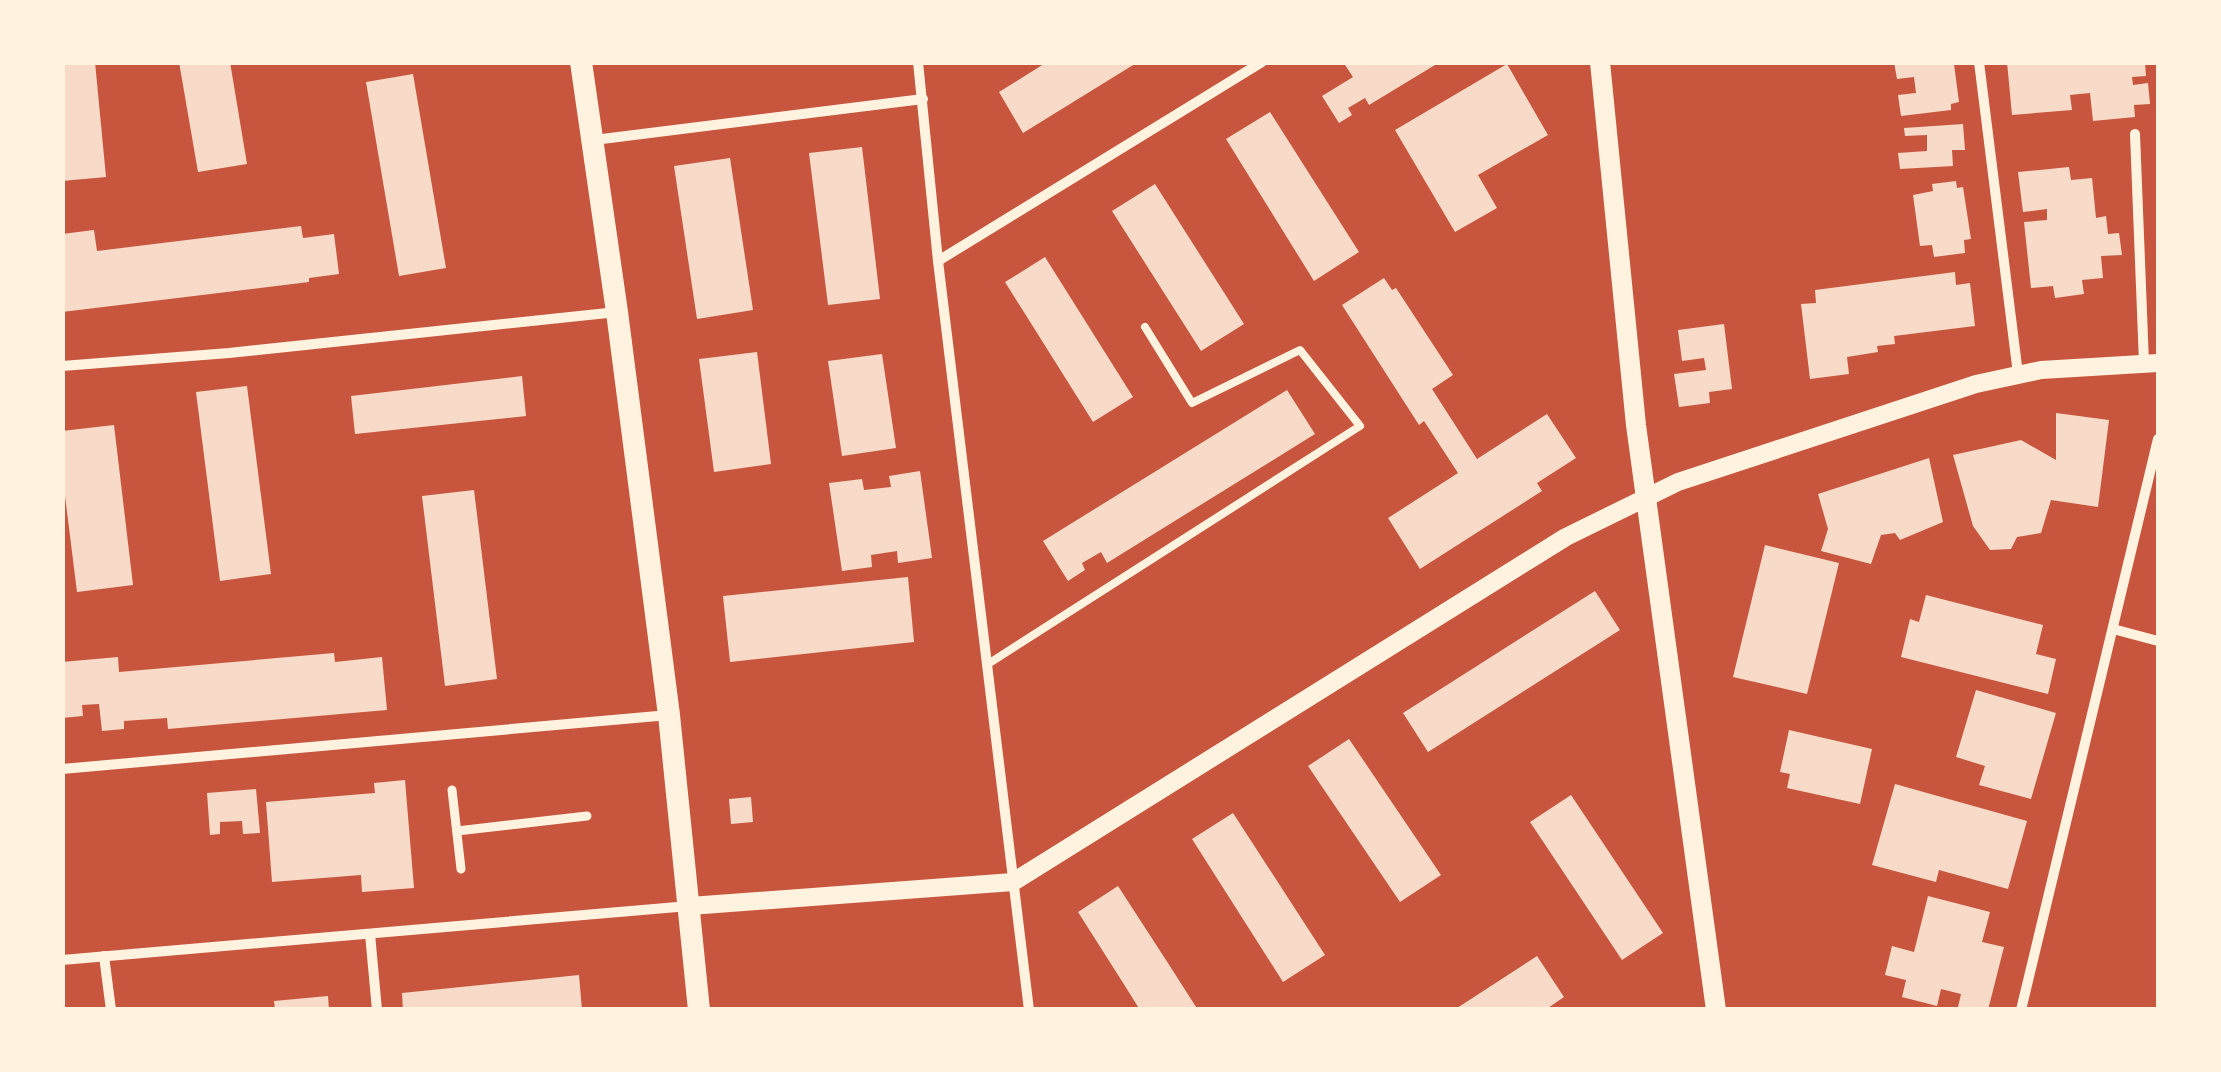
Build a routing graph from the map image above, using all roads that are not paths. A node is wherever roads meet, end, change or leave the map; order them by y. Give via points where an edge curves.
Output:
1 (580, 62) edge
2 (918, 62) edge
3 (1262, 62) edge
4 (1600, 62) edge
5 (1980, 62) edge
6 (924, 99) junction
7 (2135, 134) dead end
8 (593, 140) junction
9 (938, 261) junction
10 (617, 312) junction
11 (1145, 327) dead end
12 (2155, 362) edge
13 (62, 366) edge
14 (2018, 374) junction
15 (2158, 439) edge
16 (1645, 496) junction
17 (2113, 629) junction
18 (2158, 641) edge
19 (988, 664) junction
20 (669, 715) junction
21 (62, 770) edge
22 (452, 790) dead end
23 (587, 816) dead end
24 (457, 831) junction
25 (462, 870) dead end
26 (1014, 882) junction
27 (690, 906) junction
28 (370, 934) junction
29 (104, 956) junction
30 (62, 960) edge
31 (110, 1010) edge
32 (377, 1010) edge
33 (699, 1010) edge
34 (1029, 1010) edge
35 (1716, 1010) edge
36 (2021, 1010) edge

1 - 8 main road
2 - 6 street
3 - 9 street
4 - 16 main road
5 - 14 street
6 - 8 street
6 - 9 street
7 - 12 street
8 - 10 main road
9 - 19 street
10 - 13 street
10 - 20 main road
11 - 19 lane via 1192,403 1300,350 1360,426
12 - 14 street
14 - 16 street
15 - 17 street
16 - 26 street via 1566,537
16 - 35 main road
17 - 18 street
17 - 36 street
19 - 26 street
20 - 21 street
20 - 27 main road
22 - 24 street
23 - 24 street
24 - 25 street
26 - 27 street
26 - 34 street
27 - 28 street
27 - 33 main road
28 - 29 street
28 - 32 street
29 - 30 street
29 - 31 street

